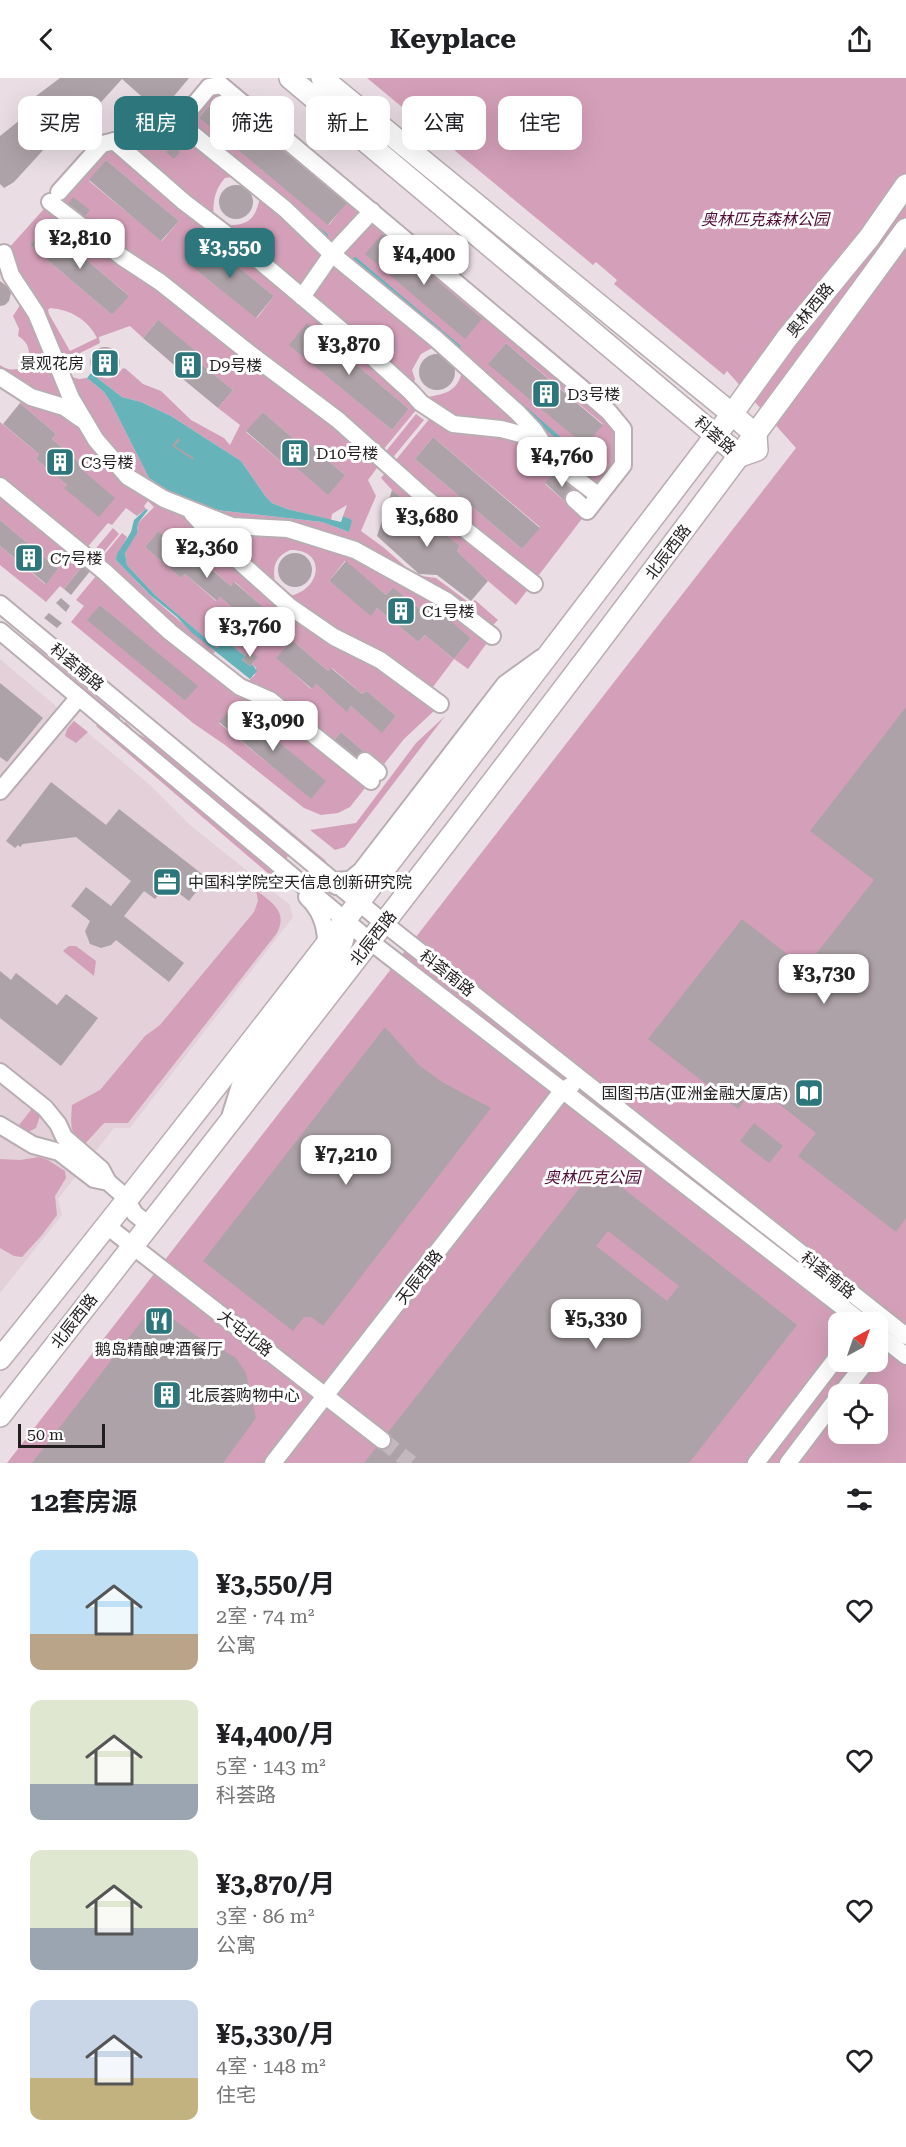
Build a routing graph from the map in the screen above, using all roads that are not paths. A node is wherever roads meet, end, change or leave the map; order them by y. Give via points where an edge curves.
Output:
1 (290, 78) edge
2 (322, 78) edge
3 (198, 100) edge
4 (198, 138) edge
5 (114, 141) edge
6 (124, 150) edge
7 (906, 185) edge
8 (372, 211) junction
9 (906, 230) edge
10 (4, 253) dead end
11 (332, 254) junction
12 (302, 297) junction
13 (0, 377) edge
14 (732, 414) junction
15 (86, 423) junction
16 (716, 435) junction
17 (756, 435) junction
18 (542, 443) junction
19 (740, 456) junction
20 (0, 486) edge
21 (599, 496) junction
22 (574, 499) dead end
23 (187, 508) junction
24 (534, 584) dead end
25 (0, 604) edge
26 (0, 631) edge
27 (492, 636) dead end
28 (551, 651) junction
29 (79, 697) junction
30 (440, 704) dead end
31 (365, 760) dead end
32 (0, 792) edge
33 (198, 797) junction
34 (297, 851) junction
35 (283, 868) junction
36 (385, 868) junction
37 (333, 881) junction
38 (358, 902) junction
39 (345, 920) junction
40 (385, 924) junction
41 (326, 943) junction
42 (379, 948) junction
43 (569, 1068) junction
44 (0, 1072) edge
45 (582, 1079) junction
46 (563, 1090) junction
47 (58, 1124) junction
48 (0, 1125) edge
49 (226, 1127) junction
50 (39, 1147) junction
51 (108, 1182) junction
52 (126, 1201) junction
53 (149, 1225) junction
54 (107, 1226) junction
55 (134, 1245) junction
56 (858, 1312) edge
57 (859, 1312) edge
58 (888, 1336) edge
59 (906, 1356) edge
60 (0, 1359) edge
61 (828, 1369) edge
62 (858, 1372) edge
63 (849, 1384) edge
64 (326, 1396) junction
65 (828, 1410) edge
66 (0, 1416) edge
67 (382, 1440) tunnel mouth
68 (273, 1463) edge
69 (756, 1463) edge
70 (788, 1463) edge

1 - 16 main road, 科荟路
2 - 14 main road, 科荟路
3 - 8 street via 209,87 221,85
4 - 11 street via 285,209
5 - 24 street via 102,144 55,197 122,257 338,420 423,496
6 - 12 street
7 - 14 main road, 奥林西路
8 - 11 street
8 - 21 street via 609,412 623,429 623,465
9 - 17 main road, 奥林西路
10 - 15 street via 11,275 36,314 71,398
11 - 12 street
11 - 18 street via 510,405
12 - 18 street via 421,403 453,424 501,429
13 - 15 street via 31,397 64,407
14 - 16 main road, 奥林西路
14 - 17 main road, 科荟路
15 - 23 street via 128,477
16 - 19 main road, 科荟路
16 - 28 main road, 北辰西路
17 - 19 main road, 奥林西路
18 - 21 street via 556,463
19 - 40 main road, 北辰西路
20 - 31 street via 240,687 270,700 375,777
21 - 22 street via 587,511
23 - 27 street via 232,526 288,529 355,550 447,601
23 - 30 street via 224,548 289,606 334,638 380,660
25 - 34 street, 科荟南路
26 - 29 street, 科荟南路
28 - 36 main road, 北辰西路
28 - 37 street via 505,684 355,878
29 - 32 street
29 - 33 street, 科荟南路
33 - 35 street, 科荟南路
33 - 41 street via 218,821 312,902 323,922
34 - 35 street via 295,864
34 - 37 street, 科荟南路
35 - 39 street, 科荟南路
36 - 38 main road, 北辰西路
36 - 42 street via 364,912 365,924
37 - 38 street, 科荟南路
37 - 49 street via 348,929 346,940 253,1064 240,1085
38 - 39 main road, 北辰西路
38 - 40 street, 科荟南路
39 - 41 main road, 北辰西路
39 - 42 street, 科荟南路
40 - 42 main road, 北辰西路
40 - 43 street, 科荟南路
41 - 52 main road, 北辰西路
42 - 46 street, 科荟南路
42 - 49 main road, 北辰西路
43 - 45 street, 科荟南路
43 - 46 street, 天辰西路
44 - 47 street via 45,1108
45 - 46 street, 天辰西路
45 - 57 street, 科荟南路
46 - 56 street, 科荟南路
46 - 64 street, 天辰西路
47 - 50 street via 51,1138
47 - 51 street via 64,1137 104,1172
48 - 50 street
49 - 53 main road, 北辰西路
50 - 51 street via 59,1152 94,1179
51 - 52 street
52 - 53 street
52 - 54 main road, 北辰西路
53 - 55 main road, 北辰西路
54 - 55 street, 大屯北路
54 - 60 main road, 北辰西路
55 - 64 street, 大屯北路
55 - 66 main road, 北辰西路
58 - 59 street, 科荟南路
61 - 69 street
62 - 63 street
64 - 67 street, 大屯北路
64 - 68 street, 天辰西路
65 - 70 street

